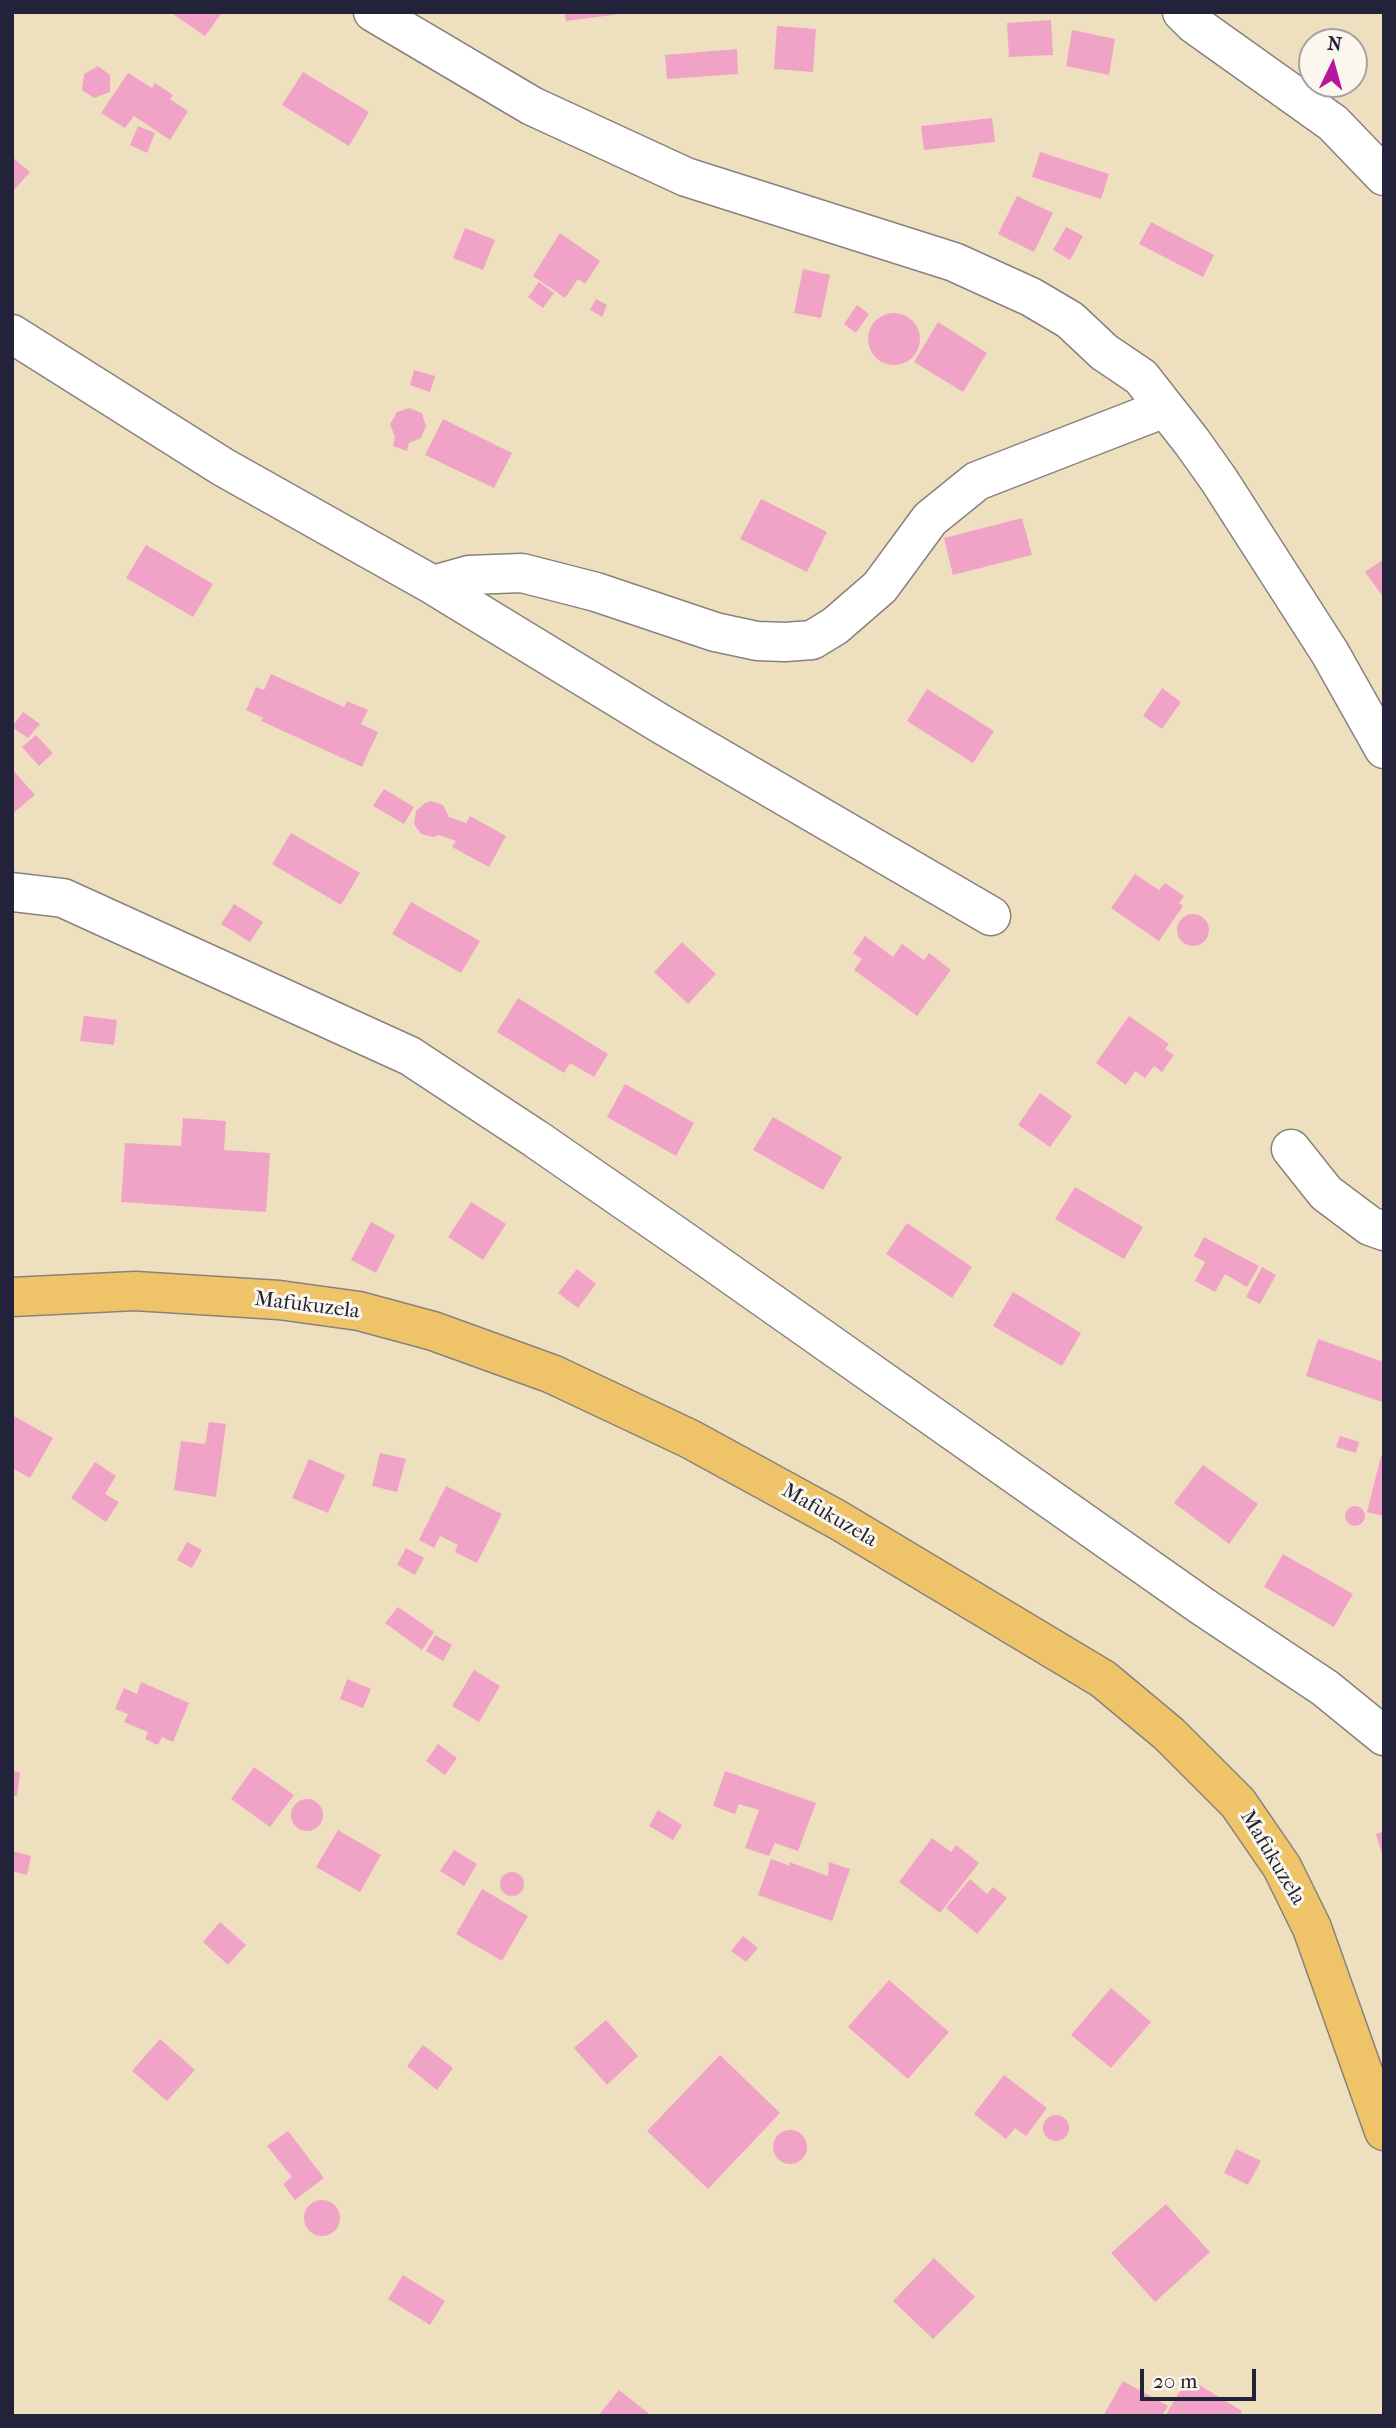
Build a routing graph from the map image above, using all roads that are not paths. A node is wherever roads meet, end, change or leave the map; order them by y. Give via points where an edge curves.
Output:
1 (373, 12) edge
2 (1182, 12) edge
3 (1384, 176) edge
4 (12, 334) edge
5 (1165, 408) junction
6 (433, 585) junction
7 (1384, 749) edge
8 (12, 892) edge
9 (992, 916) dead end
10 (1291, 1149) dead end
11 (1384, 1231) edge
12 (12, 1297) edge
13 (1384, 1736) edge
14 (1384, 2131) edge

1 - 5 street via 532,106 685,177 954,262 1031,297 1070,320 1104,352 1142,377
2 - 3 street via 1333,123
4 - 6 street via 223,467
5 - 6 street via 977,481 930,519 880,587 812,640 757,641 715,632 522,573 469,575
5 - 7 street via 1219,480
6 - 9 street
8 - 13 street via 63,898 410,1056 660,1224 1325,1688
10 - 11 street via 1325,1193
12 - 14 main road, Mafukuzela via 135,1291 279,1300 359,1311 433,1331 552,1374 690,1439 838,1520 1103,1679 1169,1734 1238,1803 1282,1867 1312,1928

